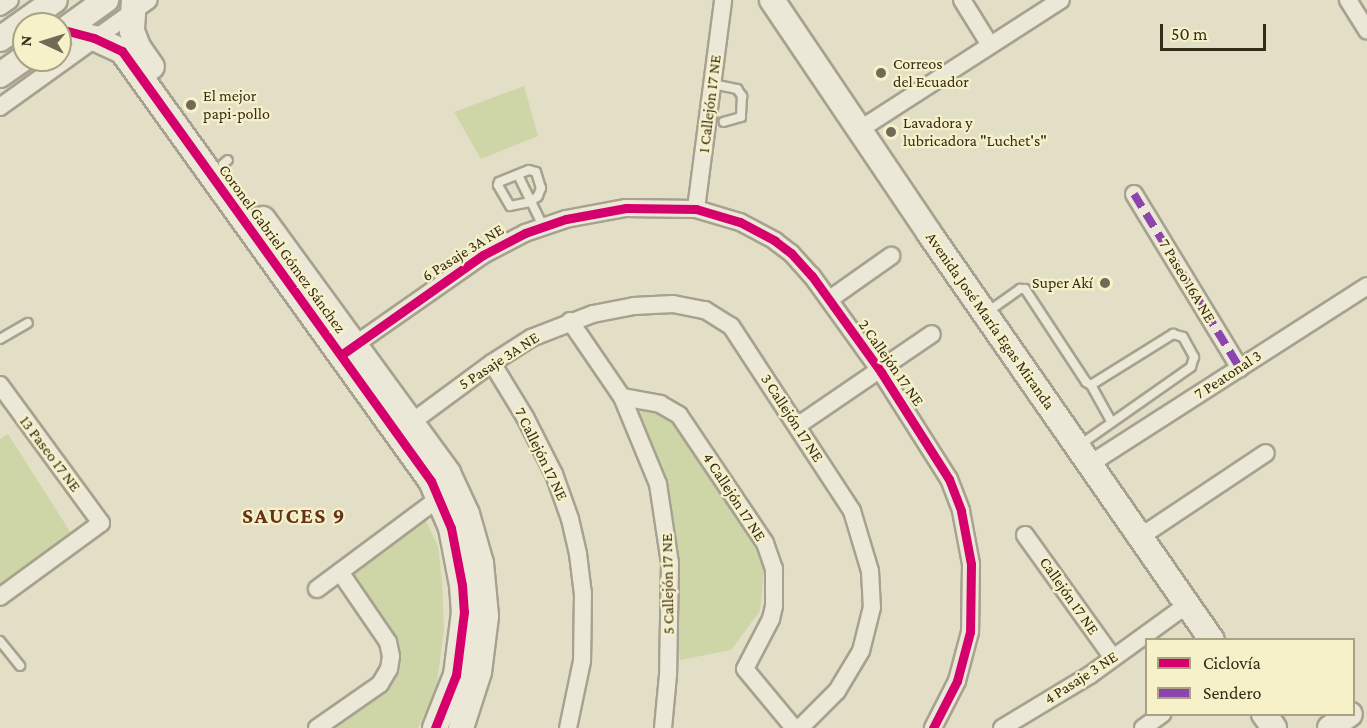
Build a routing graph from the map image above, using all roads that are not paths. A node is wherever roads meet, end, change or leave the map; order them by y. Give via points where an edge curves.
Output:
1 (10, 0) edge
2 (55, 0) edge
3 (106, 0) edge
4 (723, 0) edge
5 (772, 0) edge
6 (962, 0) edge
7 (1060, 0) edge
8 (1348, 0) edge
9 (139, 4) edge
10 (0, 7) edge
11 (72, 24) edge
12 (1367, 31) edge
13 (72, 33) edge
14 (94, 38) junction
15 (0, 39) edge
16 (990, 45) junction
17 (713, 84) junction
18 (0, 107) edge
19 (724, 122) dead end
20 (859, 129) junction
21 (518, 175) junction
22 (1134, 194) dead end
23 (530, 202) junction
24 (696, 208) junction
25 (543, 226) junction
26 (757, 230) joint
27 (891, 256) dead end
28 (1367, 286) edge
29 (830, 299) junction
30 (985, 313) junction
31 (570, 321) junction
32 (28, 323) dead end
33 (731, 326) joint
34 (932, 334) dead end
35 (0, 339) edge
36 (348, 350) junction
37 (492, 363) junction
38 (1240, 368) junction
39 (881, 372) junction
40 (0, 385) edge
41 (1091, 385) junction
42 (622, 397) junction
43 (1111, 421) junction
44 (412, 422) junction
45 (797, 426) junction
46 (1266, 453) dead end
47 (1083, 455) junction
48 (439, 498) junction
49 (1025, 535) dead end
50 (1140, 537) junction
51 (340, 572) junction
52 (317, 589) dead end
53 (0, 597) edge
54 (1188, 604) junction
55 (1211, 638) edge
56 (0, 641) edge
57 (1113, 658) junction
58 (20, 666) dead end
59 (1159, 716) edge
60 (1348, 716) edge
61 (440, 727) edge
62 (317, 728) edge
63 (461, 728) edge
64 (568, 728) edge
65 (663, 728) edge
66 (794, 728) edge
67 (800, 728) edge
68 (933, 728) edge
69 (1002, 728) edge
70 (1143, 728) edge
71 (1330, 728) edge

1 - 10 street
2 - 15 street
3 - 11 street
4 - 17 street, 1 Callejón 17 NE
5 - 20 street, Avenida José María Egas Miranda
6 - 16 street
7 - 16 street
8 - 12 street
9 - 14 street
9 - 36 street, Coronel Gabriel Gómez Sánchez via 132,31 138,47 225,162
13 - 14 street, Coronel Gabriel Gómez Sánchez
14 - 18 street
14 - 36 street, Coronel Gabriel Gómez Sánchez via 122,51
16 - 20 street
17 - 19 lane via 737,89 742,96 741,117
17 - 24 street, 1 Callejón 17 NE
20 - 30 street, Avenida José María Egas Miranda
21 - 23 lane
21 - 23 lane via 529,170 536,172 541,188
21 - 23 lane via 498,185 510,206
22 - 38 street, 7 Paseo 16A NE
23 - 25 lane
24 - 25 street, 6 Pasaje 3A NE via 626,208
24 - 26 street, 6 Pasaje 3A NE
25 - 36 street, 6 Pasaje 3A NE via 474,260
26 - 29 street, 2 Callejón 17 NE via 791,254
27 - 29 street
28 - 38 street, 7 Peatonal 3
29 - 39 street, 2 Callejón 17 NE
30 - 41 lane via 1025,289
30 - 47 street, Avenida José María Egas Miranda
31 - 33 street, 5 Pasaje 3A NE via 611,309 673,304 705,310
31 - 37 street, 5 Pasaje 3A NE via 531,338
31 - 42 street, 5 Callejón 17 NE
32 - 35 lane
33 - 45 street, 3 Callejón 17 NE
34 - 39 street
36 - 44 street, Coronel Gabriel Gómez Sánchez
36 - 48 street, Coronel Gabriel Gómez Sánchez via 357,386 418,461
37 - 44 street, 5 Pasaje 3A NE
37 - 64 street, 7 Callejón 17 NE via 554,474 578,554 583,593 582,661
38 - 47 street, 7 Peatonal 3
39 - 45 street
39 - 68 street, 2 Callejón 17 NE via 949,479 967,537 972,590 968,647 957,681
40 - 53 street, 13 Paseo 17 NE via 101,523
41 - 43 lane
41 - 43 lane via 1173,334 1183,337 1194,357 1191,367
42 - 65 street, 5 Callejón 17 NE via 657,479 670,551
42 - 66 street, 4 Callejón 17 NE via 664,405 679,415 765,543 774,569 774,606 745,669
43 - 47 lane
44 - 63 street, Coronel Gabriel Gómez Sánchez via 457,490 482,563 486,615 483,647
45 - 67 street, 3 Callejón 17 NE via 852,511 870,571 871,618 861,651 846,678
46 - 50 street
47 - 50 street, Avenida José María Egas Miranda
48 - 51 street
48 - 61 street, Coronel Gabriel Gómez Sánchez via 458,554 464,612 456,675
49 - 57 street, Callejón 17 NE
50 - 54 street, Avenida José María Egas Miranda
51 - 52 street
51 - 62 street via 387,642 391,656 380,684
54 - 55 street, Avenida José María Egas Miranda
54 - 57 street, 4 Pasaje 3 NE
56 - 58 lane
57 - 69 street, 4 Pasaje 3 NE
59 - 70 street
60 - 71 street

